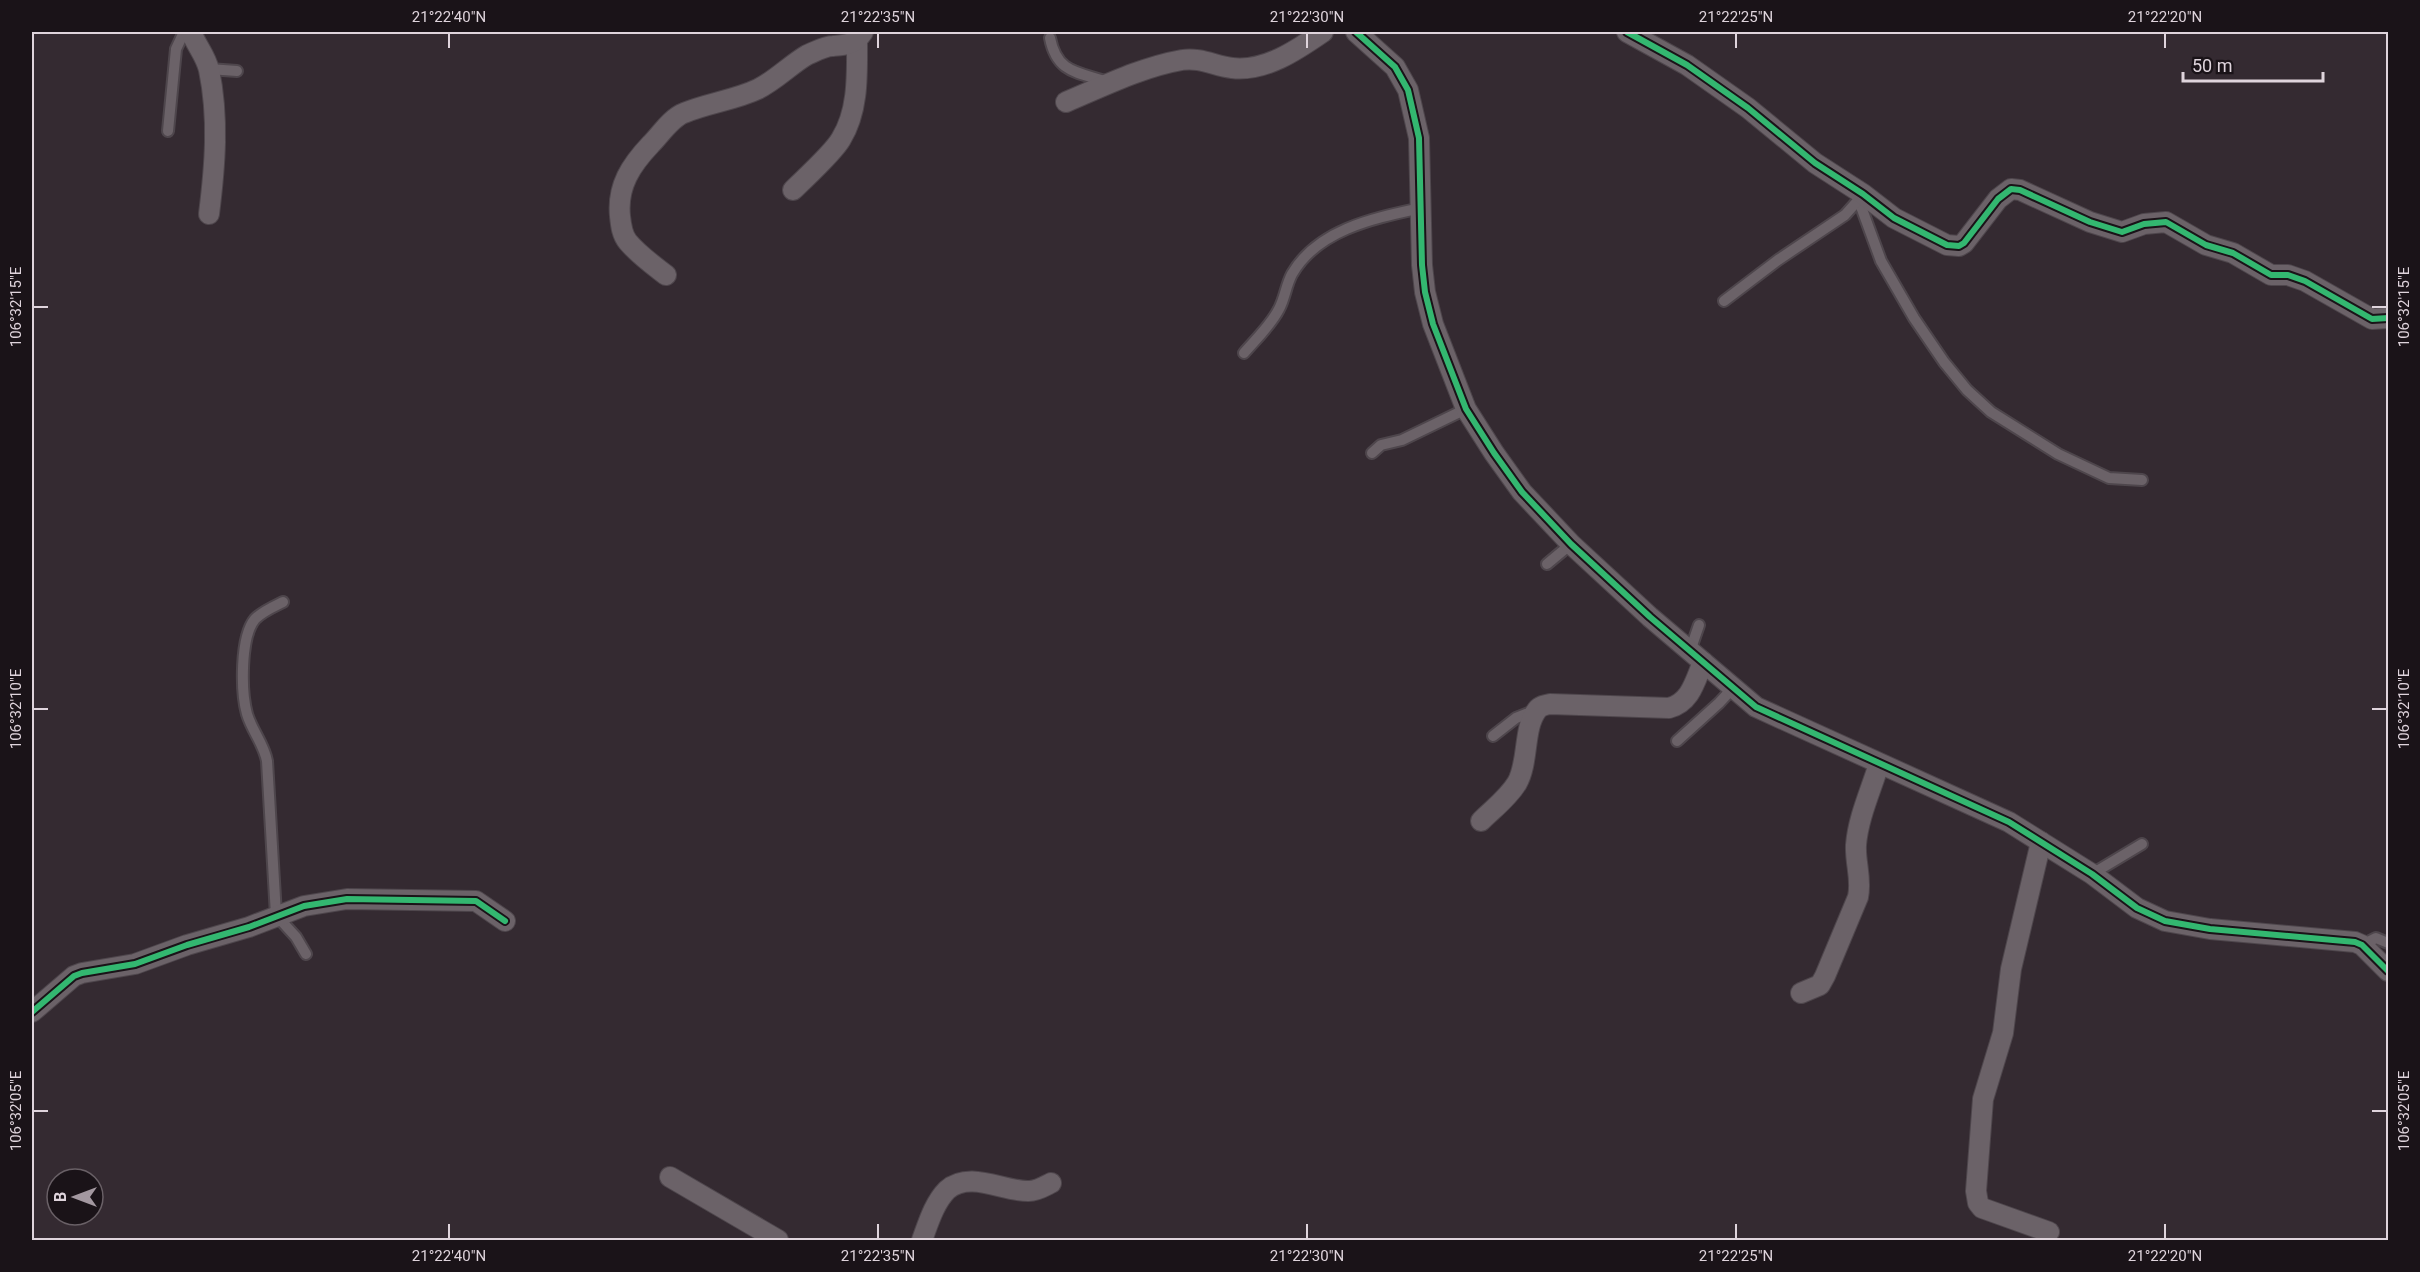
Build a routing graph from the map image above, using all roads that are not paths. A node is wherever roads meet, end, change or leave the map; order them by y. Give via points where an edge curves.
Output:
1 (184, 32) edge
2 (191, 32) edge
3 (1323, 32) edge
4 (1356, 32) edge
5 (1627, 32) edge
6 (860, 36) edge
7 (1050, 38) dead end
8 (209, 69) junction
9 (237, 71) dead end
10 (1112, 83) junction
11 (1066, 102) dead end
12 (168, 131) dead end
13 (793, 190) dead end
14 (1861, 197) junction
15 (1421, 208) junction
16 (209, 214) dead end
17 (666, 274) dead end
18 (1724, 301) dead end
19 (2388, 318) edge
20 (1244, 353) dead end
21 (1467, 409) junction
22 (1372, 453) dead end
23 (2142, 480) dead end
24 (1571, 544) junction
25 (1546, 564) dead end
26 (283, 602) dead end
27 (1699, 625) dead end
28 (1697, 656) junction
29 (1732, 688) junction
30 (1537, 710) junction
31 (1493, 736) dead end
32 (1677, 741) dead end
33 (1879, 764) junction
34 (1481, 821) dead end
35 (2041, 842) junction
36 (2142, 844) dead end
37 (2092, 874) junction
38 (276, 915) junction
39 (505, 921) dead end
40 (2388, 943) edge
41 (2362, 945) junction
42 (306, 954) dead end
43 (2388, 971) edge
44 (1801, 993) dead end
45 (32, 1012) edge
46 (670, 1177) dead end
47 (1051, 1183) dead end
48 (2049, 1232) dead end
49 (778, 1240) edge
50 (922, 1240) edge

1 - 12 lane via 176,50
2 - 8 street
3 - 10 street via 1277,60 1259,65 1232,68 1184,60
4 - 15 street via 1395,67 1408,90 1419,138
5 - 14 street via 1687,65 1748,108
6 - 13 street via 855,106 850,122 840,141
6 - 17 street via 849,45 832,46 806,56 754,91 685,112 638,158 621,190 622,229 639,254
7 - 10 lane via 1060,63
8 - 9 lane
8 - 16 street via 216,139
10 - 11 street
14 - 18 lane via 1845,215
14 - 19 street via 1947,245 1959,246 2011,189 2122,232 2166,222 2271,274 2306,281 2372,319
14 - 23 lane via 1881,261 1914,318 1967,390 1991,412 2058,454 2109,478
15 - 20 lane via 1354,225 1306,256 1292,274 1272,321
15 - 21 street via 1425,292 1433,324
21 - 22 lane via 1402,440 1381,445
21 - 24 street via 1522,492
24 - 25 lane
24 - 28 street
26 - 38 lane via 254,620 244,661 247,712 267,761
27 - 28 lane
28 - 29 street
28 - 30 street via 1690,693 1678,705 1669,708 1550,704
29 - 32 lane
29 - 33 street via 1756,707
30 - 31 lane via 1516,718
30 - 34 street via 1518,782
33 - 35 street via 2009,822
33 - 44 street via 1857,835 1858,897 1820,985
35 - 37 street
35 - 48 street via 2011,969 2003,1033 1983,1099 1976,1191 1982,1208
36 - 37 lane
37 - 41 street via 2137,908 2165,921 2210,929 2343,939
38 - 39 street via 347,899 471,900 481,902
38 - 42 lane
38 - 45 street via 135,964 74,976
40 - 41 lane via 2376,938
41 - 43 street
46 - 49 street
47 - 50 street via 1029,1191 977,1182 959,1183 947,1190 937,1204

